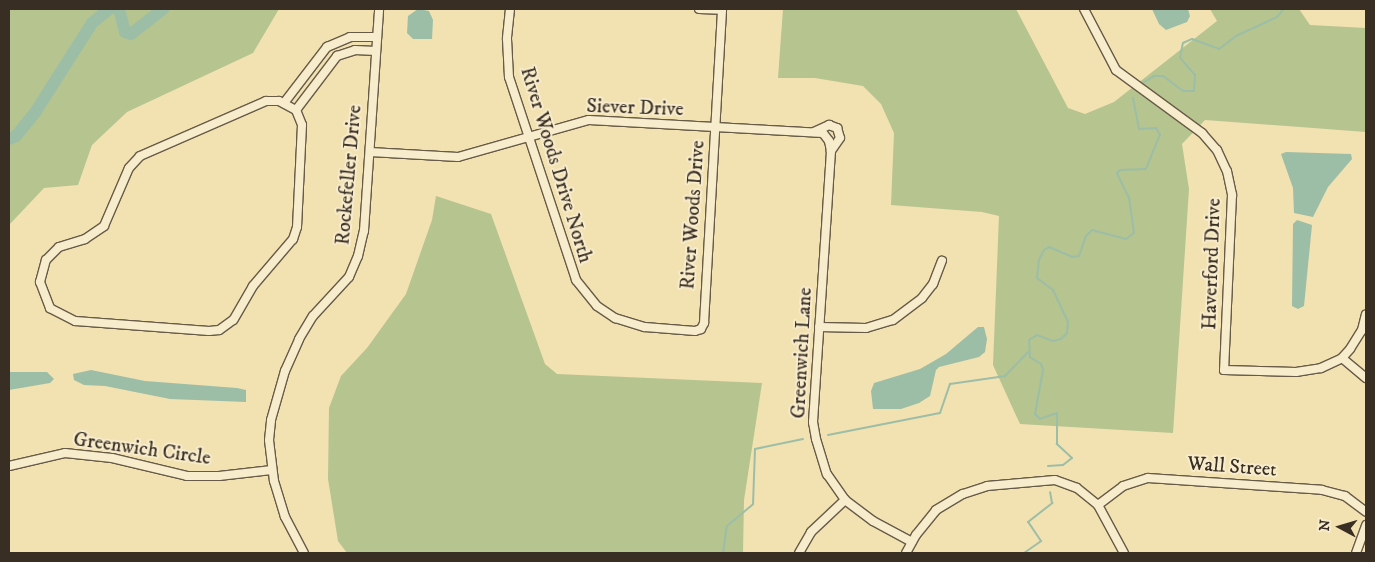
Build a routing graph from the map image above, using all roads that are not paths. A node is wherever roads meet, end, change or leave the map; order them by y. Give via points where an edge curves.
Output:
1 (379, 9) edge
2 (510, 9) edge
3 (698, 9) edge
4 (722, 9) edge
5 (1084, 9) edge
6 (377, 37) junction
7 (338, 41) junction
8 (376, 51) junction
9 (343, 53) junction
10 (297, 85) junction
11 (309, 92) junction
12 (284, 103) junction
13 (296, 110) junction
14 (715, 127) junction
15 (837, 128) joint
16 (814, 132) junction
17 (826, 136) joint
18 (528, 137) junction
19 (831, 151) junction
20 (370, 152) junction
21 (942, 262) dead end
22 (1366, 314) edge
23 (819, 327) junction
24 (699, 330) joint
25 (1342, 358) junction
26 (1366, 378) edge
27 (9, 466) edge
28 (272, 470) junction
29 (845, 500) junction
30 (1098, 505) junction
31 (1366, 512) edge
32 (1366, 525) edge
33 (912, 542) junction
34 (304, 553) edge
35 (799, 553) edge
36 (906, 553) edge
37 (1124, 553) edge
38 (1356, 553) edge

1 - 6 street, Rockefeller Drive
2 - 18 street, River Woods Drive North via 507,63
3 - 4 street
4 - 14 street, River Woods Drive
5 - 25 street, Haverford Drive via 1116,70 1202,133 1217,150 1227,171 1232,195 1224,370 1304,372
6 - 7 street via 350,37
6 - 8 street, Rockefeller Drive
7 - 9 street
7 - 10 street via 318,55
8 - 9 street
8 - 20 street, Rockefeller Drive
9 - 11 street via 327,65
10 - 11 street
10 - 12 street
11 - 13 street
12 - 13 street
12 - 13 street via 273,100 261,103 140,156 124,177 104,226 85,239 59,247 46,260 40,282 45,300 55,312 75,321 208,331 228,325 253,286 288,247 296,231 303,130
14 - 16 street, Siever Drive
14 - 18 street, Siever Drive via 590,120
14 - 24 street, River Woods Drive via 704,323
15 - 16 street, Siever Drive via 829,125
15 - 19 street, Greenwich Lane via 840,138
16 - 17 street, Siever Drive
17 - 19 street, Greenwich Lane
18 - 20 street, Siever Drive via 458,157
18 - 24 street, River Woods Drive North via 568,264 587,296 606,312 628,323
19 - 23 street, Greenwich Lane
20 - 28 street, Rockefeller Drive via 364,230 358,256 349,277 309,322 285,371 271,420
21 - 23 street via 934,284 922,298 893,320 866,328
22 - 25 street via 1357,339
23 - 29 street, Greenwich Lane via 813,422 824,467
25 - 26 street
27 - 28 street, Greenwich Circle via 65,453 112,458 187,476
28 - 34 street, Rockefeller Drive via 285,518
29 - 33 street, Greenwich Lane via 873,521
29 - 35 street via 811,532
30 - 31 street, Wall Street via 1122,486 1148,478 1322,490 1345,496
30 - 33 street via 1077,488 1055,480 987,486 963,494 936,510
30 - 37 street
32 - 38 street
33 - 36 street

